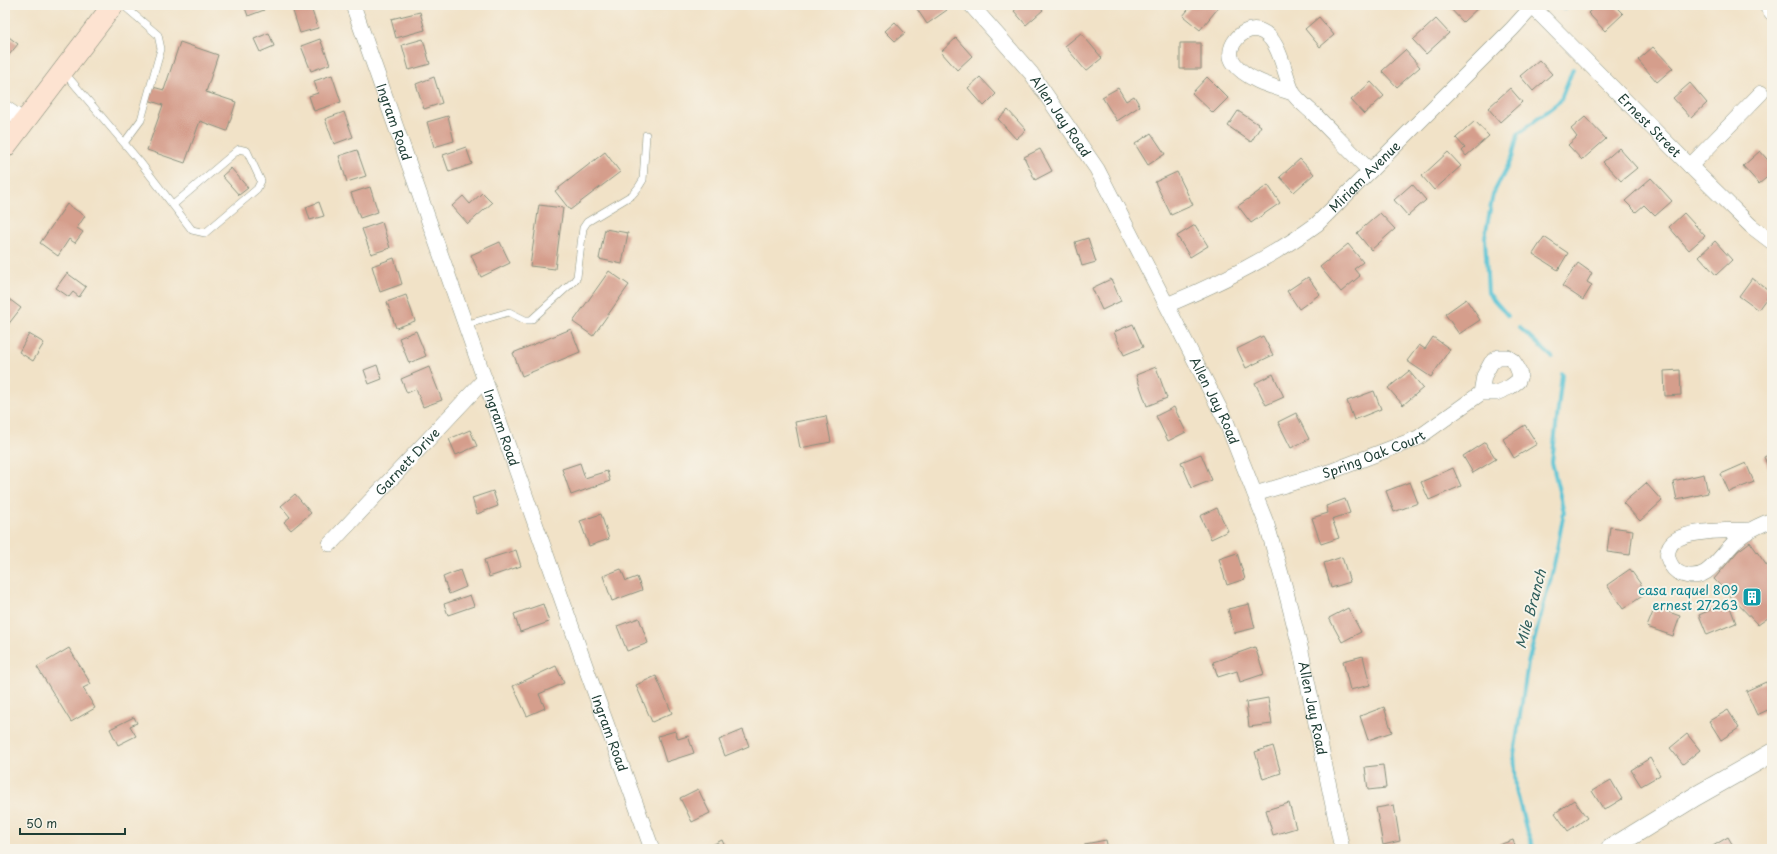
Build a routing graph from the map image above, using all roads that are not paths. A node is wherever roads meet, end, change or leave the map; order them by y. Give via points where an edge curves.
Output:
1 (113, 5) edge
2 (123, 5) edge
3 (352, 5) edge
4 (971, 5) edge
5 (1766, 5) edge
6 (1532, 6) edge
7 (1772, 13) edge
8 (63, 71) junction
9 (1293, 93) junction
10 (1761, 93) dead end
11 (5, 108) edge
12 (24, 121) junction
13 (646, 135) dead end
14 (124, 143) junction
15 (5, 147) edge
16 (1690, 166) junction
17 (1370, 171) junction
18 (173, 205) junction
19 (1772, 242) edge
20 (1167, 305) junction
21 (465, 325) junction
22 (485, 379) junction
23 (1481, 393) dead end
24 (1255, 494) junction
25 (1772, 520) edge
26 (1749, 530) junction
27 (330, 544) dead end
28 (1772, 753) edge
29 (652, 849) edge
30 (1342, 849) edge
31 (1610, 849) edge

1 - 8 main road
2 - 14 lane via 158,35 162,49 141,120
3 - 21 street, Ingram Road
4 - 20 street, Allen Jay Road via 1031,73 1097,169
5 - 7 street
6 - 16 street, Ernest Street
6 - 17 street, Miriam Avenue
8 - 12 main road
8 - 14 lane
9 - 9 street via 1282,59 1266,34 1258,30 1249,30 1239,35 1230,53 1233,63 1252,77
9 - 17 street
10 - 16 street
11 - 12 street
12 - 15 main road
13 - 21 lane via 643,180 632,195 587,222 583,228 577,277 574,281 531,320 525,320 509,312
14 - 18 lane
16 - 19 street, Ernest Street via 1751,226
17 - 20 street, Miriam Avenue via 1317,224 1291,243 1209,288
18 - 18 lane via 192,230 206,233 257,189 261,181 247,151 240,150
20 - 24 street, Allen Jay Road via 1226,422
21 - 22 street, Ingram Road
22 - 27 street, Garnett Drive
22 - 29 street, Ingram Road
23 - 24 street, Spring Oak Court via 1418,438 1332,471
24 - 30 street, Allen Jay Road via 1267,525 1299,644
25 - 26 street
26 - 26 street via 1687,535 1676,539 1669,547 1667,557 1673,568 1682,575 1693,577 1706,572
28 - 31 street

